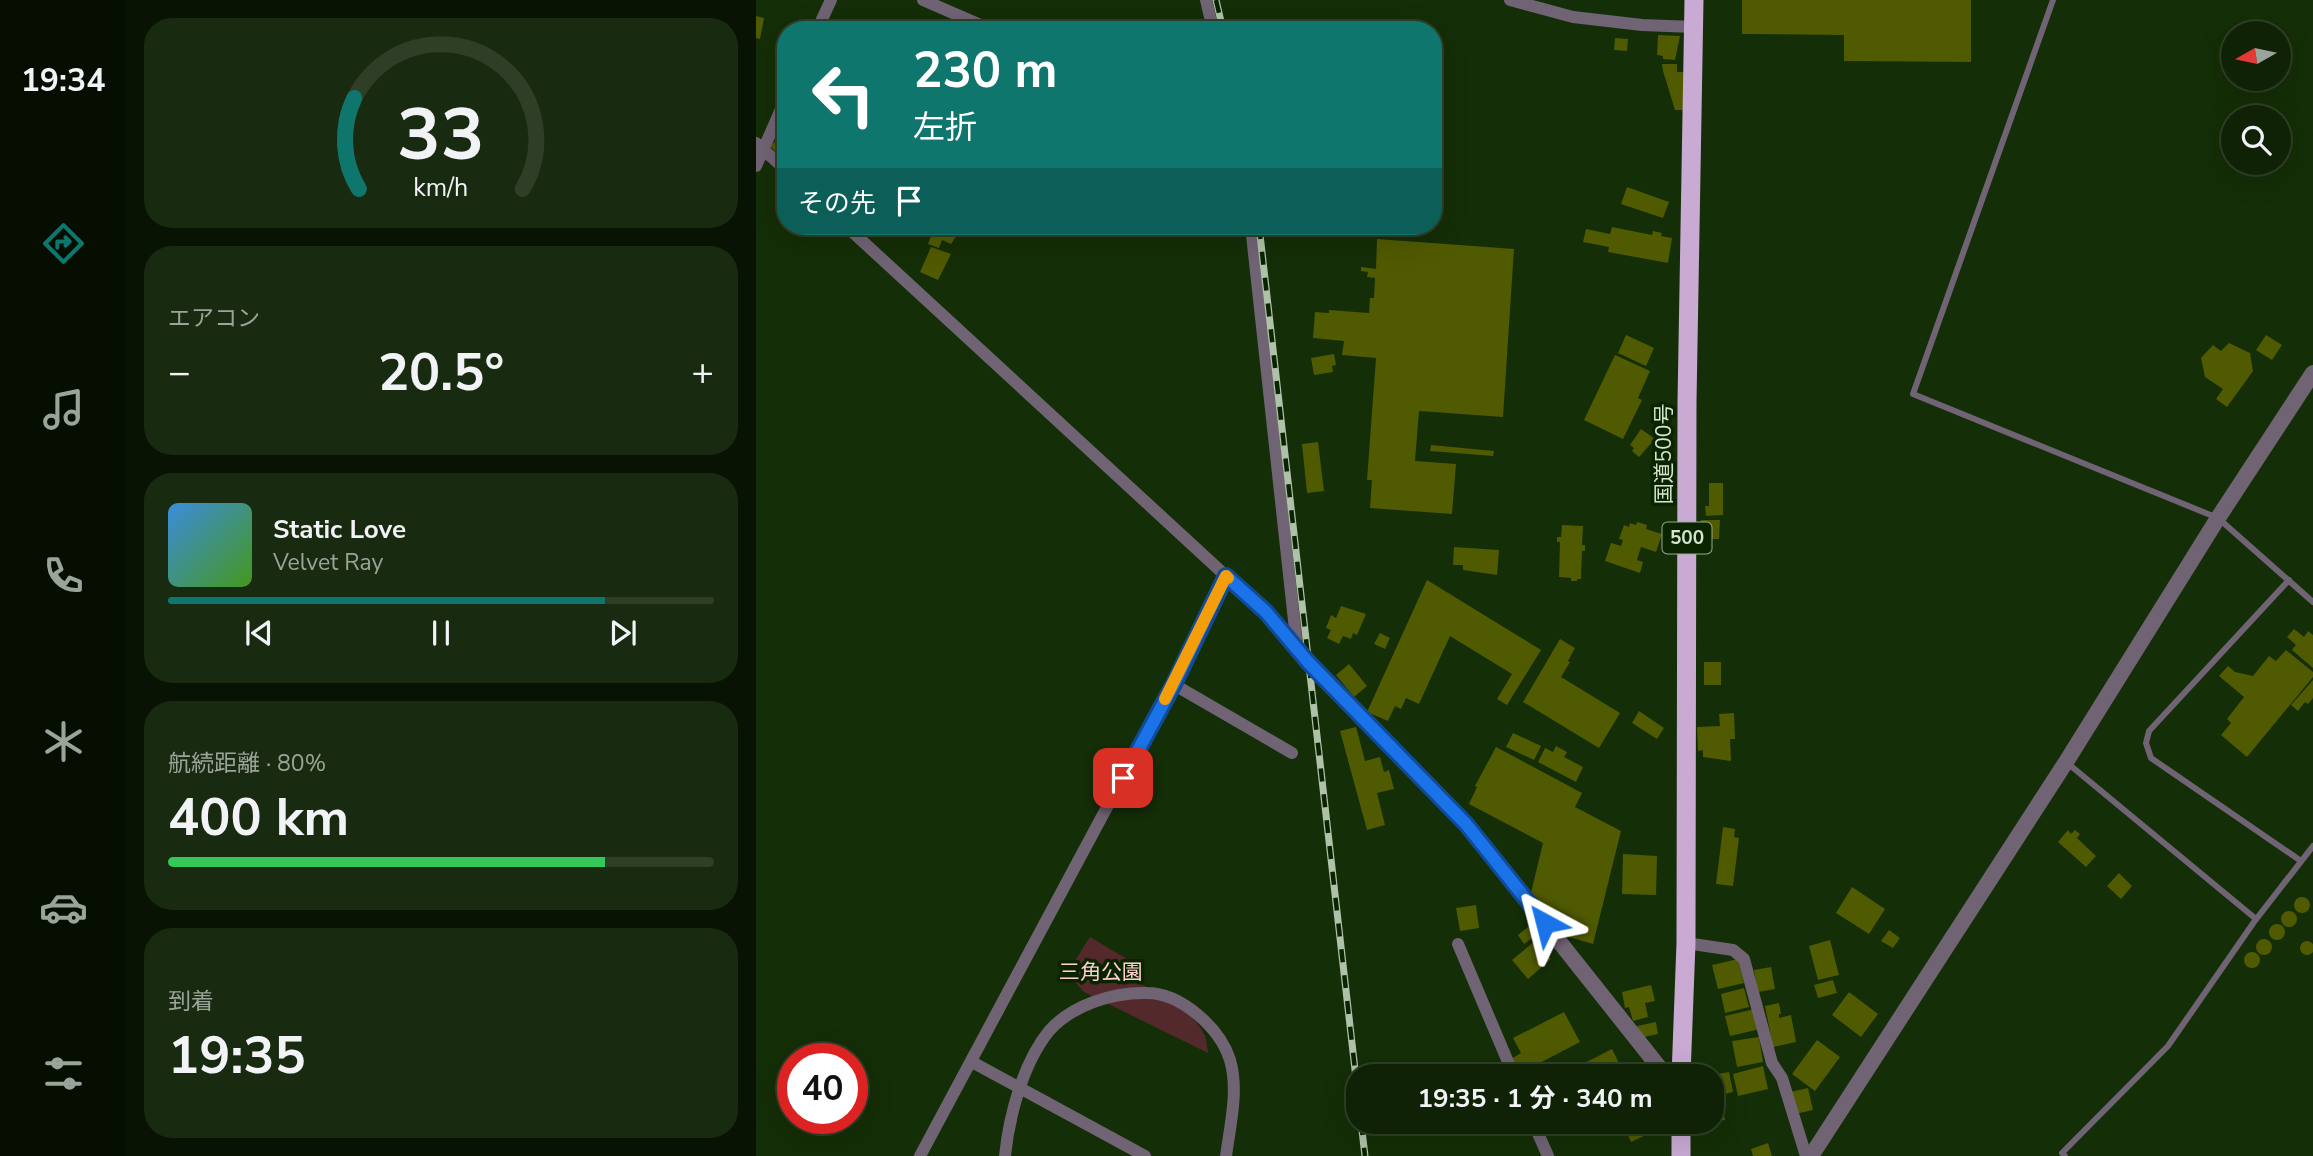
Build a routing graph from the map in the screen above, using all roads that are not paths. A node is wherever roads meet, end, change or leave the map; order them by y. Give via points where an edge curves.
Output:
1 (831, 0) edge
2 (923, 0) edge
3 (1206, 0) edge
4 (1510, 0) edge
5 (1694, 0) edge
6 (2053, 0) edge
7 (821, 21) edge
8 (971, 21) edge
9 (1211, 21) edge
10 (1694, 27) junction
11 (777, 115) edge
12 (760, 146) edge
13 (777, 162) edge
14 (756, 166) edge
15 (856, 235) edge
16 (1252, 235) edge
17 (2313, 373) edge
18 (2218, 517) junction
19 (1226, 576) junction
20 (2289, 580) junction
21 (2313, 601) edge
22 (1297, 648) junction
23 (1174, 684) junction
24 (1292, 754) dead end
25 (2066, 762) junction
26 (2313, 846) edge
27 (2301, 861) junction
28 (2256, 919) junction
29 (1686, 943) junction
30 (1458, 944) dead end
31 (972, 1062) junction
32 (1509, 1064) edge
33 (1656, 1064) edge
34 (1681, 1064) edge
35 (1020, 1089) junction
36 (1538, 1134) edge
37 (1681, 1134) edge
38 (2062, 1155) edge
39 (920, 1156) edge
40 (1005, 1156) edge
41 (1144, 1156) edge
42 (1226, 1156) edge
43 (1548, 1156) edge
44 (1681, 1156) edge
45 (1809, 1156) edge

1 - 7 street
2 - 8 street
3 - 9 street
4 - 10 street via 1573,18
5 - 10 highway, 国道500号 / 500
6 - 18 lane via 1913,394
10 - 29 highway, 国道500号 / 500 via 1687,416
11 - 12 street
12 - 13 street
12 - 14 street
15 - 19 street
16 - 22 street
17 - 18 street
18 - 20 lane
18 - 25 street
19 - 22 street
19 - 23 street
20 - 21 lane
20 - 27 lane via 2149,732 2146,743 2151,758
22 - 33 street via 1466,824
23 - 24 street
23 - 31 street
25 - 28 lane
25 - 45 street
26 - 27 lane
27 - 28 lane
28 - 38 lane via 2168,1046
29 - 34 highway, 国道500号 / 500
29 - 45 street via 1733,950 1744,959 1772,1063 1782,1078
30 - 32 street
31 - 35 street
31 - 39 street
35 - 40 street via 1007,1131
35 - 41 street
35 - 42 street via 1050,1030 1071,1013 1102,998 1149,992 1171,999 1206,1023 1230,1059 1233,1099
36 - 43 street
37 - 44 highway

